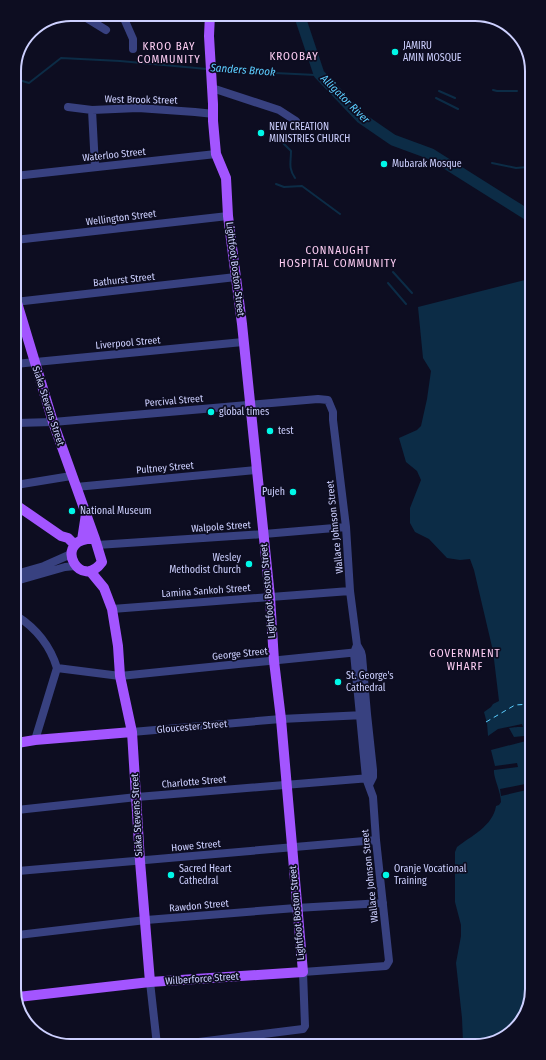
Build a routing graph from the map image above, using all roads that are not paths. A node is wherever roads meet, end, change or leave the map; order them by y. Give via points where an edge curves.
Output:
1 (91, 21) edge
2 (125, 21) edge
3 (210, 21) edge
4 (106, 30) dead end
5 (133, 49) dead end
6 (212, 88) junction
7 (68, 107) dead end
8 (92, 110) junction
9 (214, 114) junction
10 (296, 121) dead end
11 (216, 154) junction
12 (95, 167) junction
13 (21, 175) edge
14 (228, 216) junction
15 (21, 239) edge
16 (236, 277) junction
17 (21, 299) edge
18 (21, 317) edge
19 (243, 342) junction
20 (34, 362) junction
21 (21, 363) edge
22 (250, 404) junction
23 (331, 406) joint
24 (53, 422) junction
25 (21, 423) edge
26 (257, 470) junction
27 (72, 476) junction
28 (21, 484) edge
29 (76, 487) junction
30 (21, 508) edge
31 (86, 514) junction
32 (346, 527) junction
33 (264, 534) junction
34 (96, 542) junction
35 (77, 545) junction
36 (102, 562) junction
37 (75, 566) junction
38 (90, 571) junction
39 (21, 573) edge
40 (21, 580) edge
41 (104, 588) junction
42 (350, 591) junction
43 (270, 596) junction
44 (112, 609) junction
45 (21, 619) edge
46 (357, 650) junction
47 (274, 661) junction
48 (57, 668) junction
49 (120, 676) junction
50 (363, 715) junction
51 (281, 719) junction
52 (132, 732) junction
53 (35, 740) junction
54 (21, 742) edge
55 (369, 780) junction
56 (286, 784) junction
57 (137, 797) junction
58 (21, 810) edge
59 (376, 840) junction
60 (291, 848) junction
61 (140, 861) junction
62 (21, 871) edge
63 (383, 903) junction
64 (296, 908) junction
65 (146, 920) junction
66 (21, 935) edge
67 (386, 966) joint
68 (303, 972) junction
69 (150, 982) junction
70 (22, 997) edge
71 (156, 1039) edge
72 (227, 1039) edge

1 - 4 street
2 - 5 street via 133,39
3 - 6 main road, Lightfoot Boston Street
6 - 9 main road, Lightfoot Boston Street
6 - 10 street via 279,110
7 - 8 street, West Brook Street
8 - 9 street, West Brook Street via 138,108
8 - 12 street
9 - 11 main road, Lightfoot Boston Street
11 - 12 street, Waterloo Street
11 - 14 main road, Lightfoot Boston Street via 226,178
12 - 13 street, Waterloo Street
14 - 15 street, Wellington Street
14 - 16 main road, Lightfoot Boston Street
16 - 17 street, Bathurst Street
16 - 19 main road, Lightfoot Boston Street
18 - 20 main road, Siaka Stevens Street
19 - 20 street, Liverpool Street
19 - 22 main road, Lightfoot Boston Street
20 - 21 street, Liverpool Street
20 - 24 main road, Siaka Stevens Street
22 - 23 street, Percival Street via 318,399 328,400
22 - 24 street, Percival Street
22 - 26 main road, Lightfoot Boston Street
23 - 32 street, Wallace Johnson Street
24 - 25 street, Percival Street
24 - 27 main road, Siaka Stevens Street
26 - 29 street, Pultney Street
26 - 33 main road, Lightfoot Boston Street
27 - 28 street
27 - 29 main road, Siaka Stevens Street
29 - 31 main road, Siaka Stevens Street
30 - 35 main road via 61,536 71,534
31 - 34 main road, Siaka Stevens Street
31 - 35 main road, Siaka Stevens Street
32 - 33 street, Walpole Street
32 - 42 street, Wallace Johnson Street
33 - 34 street, Walpole Street
33 - 43 main road, Lightfoot Boston Street
34 - 35 main road
34 - 36 main road
35 - 37 main road via 73,562
35 - 39 street via 44,566
36 - 38 main road via 99,568
36 - 41 main road, Siaka Stevens Street
37 - 38 main road
37 - 40 street
38 - 41 main road, Siaka Stevens Street
41 - 44 main road, Siaka Stevens Street
42 - 43 street, Lamina Sankoh Street
42 - 46 street, Wallace Johnson Street
43 - 44 street, Lamina Sankoh Street
43 - 47 main road, Lightfoot Boston Street
44 - 49 main road, Siaka Stevens Street
45 - 48 street via 44,640
46 - 47 street, George Street
46 - 50 street, Wallace Johnson Street
47 - 49 street, George Street
47 - 51 main road, Lightfoot Boston Street
48 - 49 street, George Street
48 - 53 street
49 - 52 main road, Siaka Stevens Street
50 - 51 street, Gloucester Street
50 - 55 street, Wallace Johnson Street
51 - 52 street, Gloucester Street
51 - 56 main road, Lightfoot Boston Street
52 - 53 main road, Gloucester Street
52 - 57 main road, Siaka Stevens Street
53 - 54 main road, Gloucester Street
55 - 56 street, Charlotte Street
55 - 59 street, Wallace Johnson Street via 373,797
56 - 57 street, Charlotte Street
56 - 60 main road, Lightfoot Boston Street
57 - 58 street, Charlotte Street
57 - 61 main road, Siaka Stevens Street
59 - 60 street, Howe Street
59 - 63 street, Wallace Johnson Street
60 - 61 street, Howe Street
60 - 64 main road, Lightfoot Boston Street
61 - 62 street, Howe Street
61 - 65 main road, Siaka Stevens Street
63 - 64 street, Rawdon Street
63 - 67 street, Wallace Johnson Street via 389,961
64 - 65 street, Rawdon Street
64 - 68 main road, Lightfoot Boston Street
65 - 66 street, Rawdon Street
65 - 69 main road, Siaka Stevens Street
67 - 68 street, Wilberforce Street
68 - 69 main road, Wilberforce Street
68 - 72 street, Lightfoot Boston Street via 304,1030
69 - 70 main road, Wilberforce Street
69 - 71 street, Siaka Stevens Street

